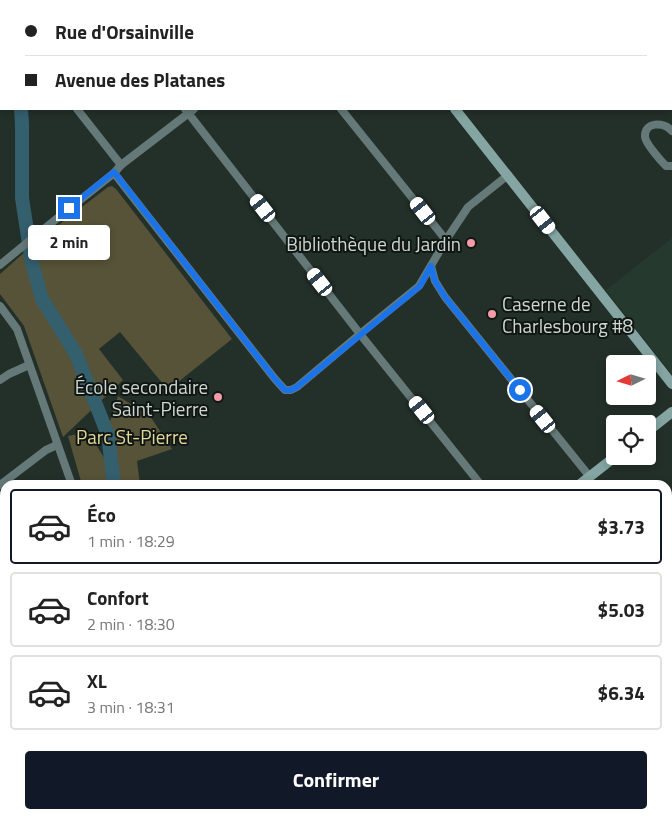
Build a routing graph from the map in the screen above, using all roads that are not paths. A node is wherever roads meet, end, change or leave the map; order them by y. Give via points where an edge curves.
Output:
1 (78, 110) edge
2 (189, 110) edge
3 (342, 110) edge
4 (456, 110) edge
5 (672, 131) edge
6 (122, 165) junction
7 (672, 166) edge
8 (114, 172) junction
9 (508, 175) junction
10 (446, 240) junction
11 (0, 265) edge
12 (431, 266) junction
13 (0, 306) edge
14 (360, 334) junction
15 (29, 365) junction
16 (0, 380) edge
17 (672, 384) edge
18 (672, 412) edge
19 (656, 425) edge
20 (57, 445) junction
21 (606, 464) edge
22 (590, 477) junction
23 (5, 480) edge
24 (70, 480) edge
25 (478, 480) edge
26 (586, 480) edge

1 - 6 street
2 - 6 street
2 - 14 street
3 - 10 street
4 - 9 street
5 - 7 street via 664,124 658,124 647,130 645,136 662,162
6 - 8 street
8 - 11 street
8 - 14 street via 285,390 297,387
9 - 10 street via 468,207
9 - 17 street
10 - 12 street
12 - 14 street via 420,286
12 - 22 street via 435,281 445,297
13 - 15 street via 17,329
14 - 25 street
15 - 16 street
15 - 20 street
18 - 19 street
20 - 23 street
20 - 24 street
21 - 22 street
22 - 26 street

